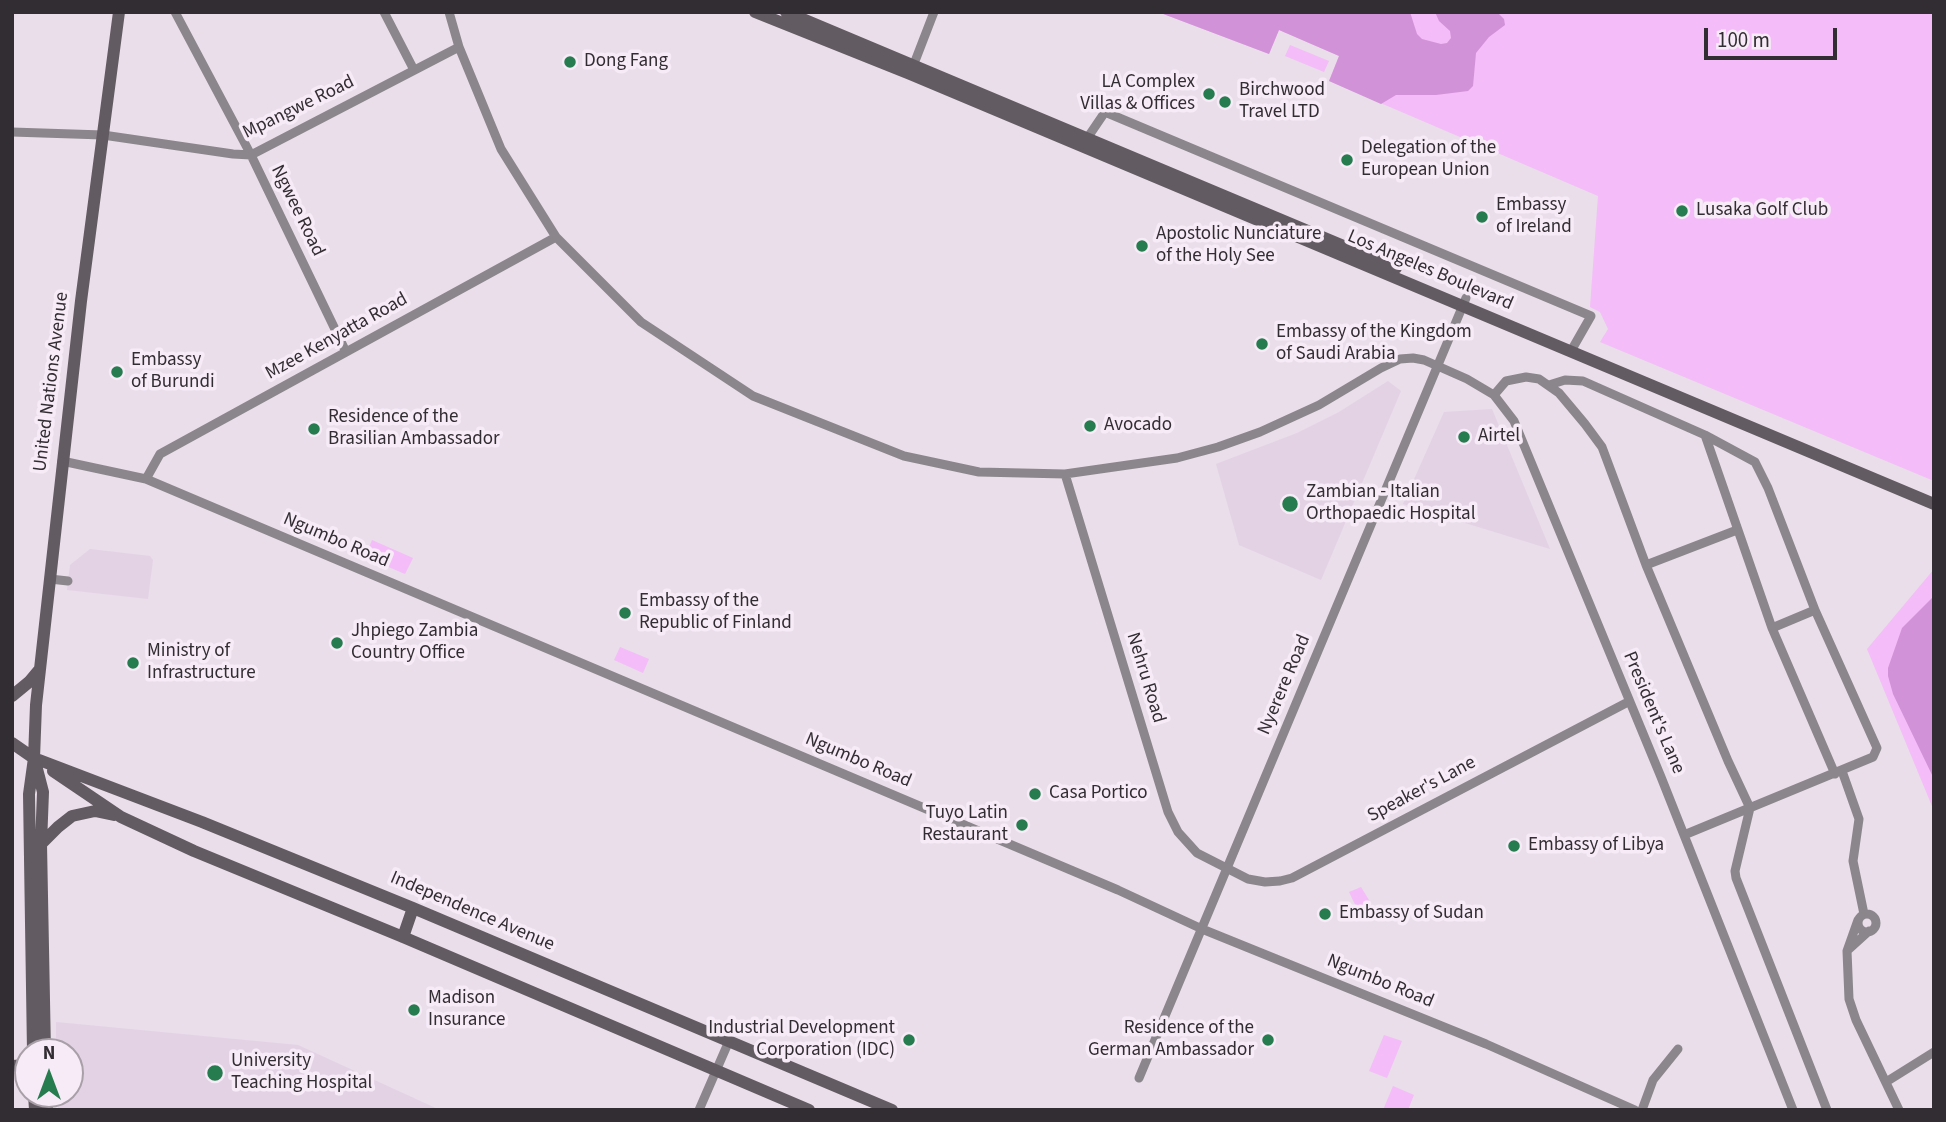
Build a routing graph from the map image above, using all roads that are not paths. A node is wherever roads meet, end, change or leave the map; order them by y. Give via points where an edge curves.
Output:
1 (119, 12) edge
2 (175, 12) edge
3 (384, 12) edge
4 (449, 12) edge
5 (755, 12) edge
6 (786, 12) edge
7 (934, 12) edge
8 (459, 47) junction
9 (414, 70) junction
10 (912, 70) junction
11 (12, 132) edge
12 (103, 135) junction
13 (1088, 138) junction
14 (251, 155) junction
15 (556, 237) junction
16 (1464, 302) junction
17 (1573, 348) junction
18 (346, 352) junction
19 (1438, 366) junction
20 (1549, 385) junction
21 (1494, 396) junction
22 (1705, 435) junction
23 (62, 461) junction
24 (1065, 474) junction
25 (146, 480) junction
26 (1934, 495) edge
27 (1934, 504) edge
28 (1737, 530) junction
29 (1646, 565) junction
30 (50, 579) junction
31 (68, 581) dead end
32 (1815, 610) junction
33 (1772, 628) junction
34 (40, 669) junction
35 (12, 695) edge
36 (1628, 702) junction
37 (12, 743) edge
38 (34, 758) junction
39 (1838, 772) junction
40 (1750, 808) junction
41 (121, 817) junction
42 (1684, 835) junction
43 (41, 844) junction
44 (1227, 869) junction
45 (413, 908) junction
46 (1861, 917) junction
47 (1202, 929) junction
48 (1869, 931) junction
49 (403, 937) junction
50 (1847, 951) junction
51 (33, 1038) edge
52 (45, 1038) edge
53 (729, 1041) junction
54 (1678, 1049) dead end
55 (1934, 1052) edge
56 (716, 1069) junction
57 (1139, 1078) dead end
58 (1886, 1082) junction
59 (699, 1110) edge
60 (809, 1110) edge
61 (892, 1110) edge
62 (1635, 1110) edge
63 (1642, 1110) edge
64 (1793, 1110) edge
65 (1827, 1110) edge
66 (1899, 1110) edge

1 - 12 main road, United Nations Avenue
2 - 14 street, Ngwee Road
3 - 9 street
4 - 8 street, President's Lane
5 - 10 main road, Los Angeles Boulevard
6 - 10 main road, Los Angeles Boulevard
7 - 10 street
8 - 9 street, Mpangwe Road
8 - 15 street, President's Lane via 501,149
9 - 14 street, Mpangwe Road
10 - 13 main road, Los Angeles Boulevard
10 - 16 main road, Los Angeles Boulevard
11 - 12 street, Mpangwe Road
12 - 14 street, Mpangwe Road
12 - 23 main road, United Nations Avenue
13 - 16 main road, Los Angeles Boulevard
13 - 17 street via 1105,112 1591,316
14 - 18 street, Ngwee Road
15 - 18 street, Mzee Kenyatta Road
15 - 24 street, President's Lane via 641,323 753,396 904,456 979,472
16 - 17 main road, Los Angeles Boulevard
16 - 19 street, Nyerere Road
17 - 26 main road, Los Angeles Boulevard
17 - 27 main road, Los Angeles Boulevard
18 - 25 street, Mzee Kenyatta Road via 160,454
19 - 21 street, President's Lane
19 - 24 street, President's Lane via 1400,359 1320,405 1218,447 1135,466
19 - 44 street, Nyerere Road
20 - 21 street via 1539,379 1513,379
20 - 22 street via 1583,381
20 - 29 street via 1602,447
21 - 36 street, President's Lane via 1514,421
22 - 28 street
22 - 32 street via 1755,462
23 - 25 street, Ngumbo Road
23 - 30 main road, United Nations Avenue
24 - 44 street, Nehru Road via 1168,813 1189,845
25 - 47 street, Ngumbo Road
28 - 29 street
28 - 33 street
29 - 40 street
30 - 31 street
30 - 34 main road, United Nations Avenue
32 - 33 street
32 - 39 street via 1877,748 1873,757
33 - 39 street
34 - 35 main road
34 - 38 main road, United Nations Avenue
36 - 42 street, President's Lane
36 - 44 street, Speaker's Lane via 1293,878 1265,882
37 - 38 main road, Independence Avenue
38 - 41 main road, Independence Avenue
38 - 43 main road via 43,792
38 - 45 main road, Independence Avenue
38 - 51 main road via 29,794
39 - 40 street
39 - 46 street via 1859,819 1853,860
40 - 42 street
40 - 65 street via 1736,878
41 - 43 main road via 82,813 65,821
41 - 49 main road, Independence Avenue
42 - 64 street, President's Lane
43 - 52 main road
44 - 47 street, Nyerere Road
45 - 49 main road
45 - 53 main road, Independence Avenue
46 - 48 street via 1861,929
46 - 48 street via 1869,914 1875,920
46 - 50 street
47 - 57 street, Nyerere Road
47 - 62 street, Ngumbo Road
48 - 50 street
49 - 56 main road, Independence Avenue
50 - 58 street via 1849,999
53 - 56 street
53 - 61 main road, Independence Avenue
54 - 63 street via 1653,1080
55 - 58 street
56 - 59 street
56 - 60 main road, Independence Avenue
58 - 66 street

